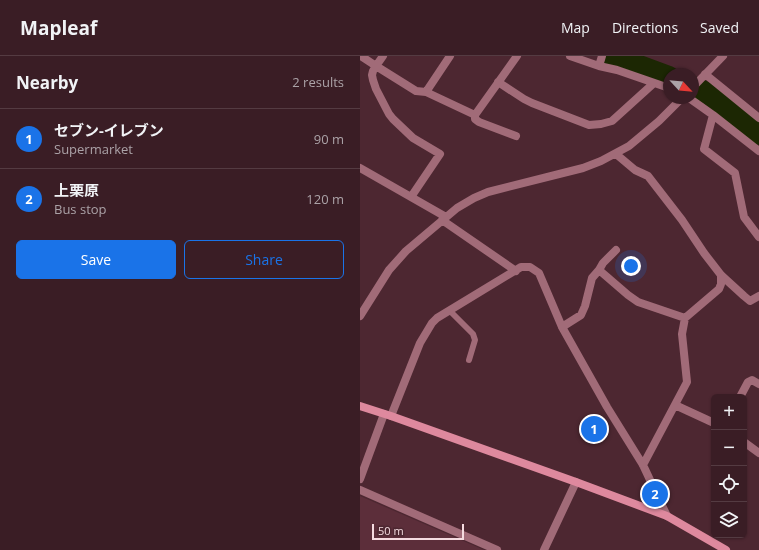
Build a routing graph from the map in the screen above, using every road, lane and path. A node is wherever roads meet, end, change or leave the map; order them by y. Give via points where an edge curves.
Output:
1 (361, 56) edge
2 (383, 56) edge
3 (450, 56) edge
4 (517, 56) edge
5 (570, 56) edge
6 (723, 56) edge
7 (601, 60) edge
8 (376, 66) junction
9 (704, 76) junction
10 (699, 81) edge
11 (498, 82) junction
12 (654, 83) junction
13 (663, 86) edge
14 (426, 92) junction
15 (676, 104) edge
16 (697, 104) edge
17 (475, 114) junction
18 (713, 115) junction
19 (759, 118) edge
20 (516, 136) dead end
21 (759, 151) edge
22 (616, 154) junction
23 (360, 168) edge
24 (411, 198) junction
25 (444, 219) junction
26 (759, 237) edge
27 (616, 250) dead end
28 (599, 270) junction
29 (516, 271) junction
30 (720, 275) junction
31 (759, 296) edge
32 (450, 311) junction
33 (360, 316) edge
34 (685, 318) junction
35 (562, 327) junction
36 (469, 360) dead end
37 (759, 384) edge
38 (742, 394) edge
39 (675, 405) junction
40 (360, 406) edge
41 (388, 415) junction
42 (711, 422) edge
43 (747, 444) edge
44 (759, 453) edge
45 (643, 466) junction
46 (360, 479) edge
47 (576, 482) junction
48 (360, 490) edge
49 (667, 516) junction
50 (497, 550) edge
51 (544, 550) edge
52 (726, 550) edge

1 - 8 street
2 - 8 street
3 - 14 street
4 - 11 street
5 - 7 street
6 - 9 street
7 - 12 street via 617,70
8 - 14 street via 416,91
8 - 24 street via 372,75 373,80 389,114 413,138 440,154
9 - 10 street
9 - 19 street
11 - 12 street via 524,99 589,126 612,121
11 - 17 street
12 - 13 street
14 - 17 street
15 - 22 street via 647,132
16 - 18 street
17 - 20 street via 474,119 479,122
18 - 21 street
18 - 26 street via 704,149 735,173 744,217
22 - 25 street via 583,168 488,192 457,208
22 - 30 street via 635,170 648,176
23 - 24 street
24 - 25 street
25 - 29 street
25 - 33 street via 406,251 389,270
27 - 28 street
28 - 34 street via 638,302
28 - 35 street via 592,278 581,315
29 - 32 street
29 - 35 street via 521,267 530,267 539,273
30 - 31 street via 750,301
30 - 34 street via 719,289
32 - 36 lane via 473,334 475,340
32 - 41 street via 437,318 427,330
34 - 39 street via 682,334 687,382
35 - 45 street
37 - 38 street via 752,380 748,382
39 - 42 street
39 - 45 street
40 - 41 street
41 - 46 street
41 - 47 street
43 - 44 street
45 - 49 street
47 - 49 street
47 - 51 street
48 - 50 street
49 - 52 street

